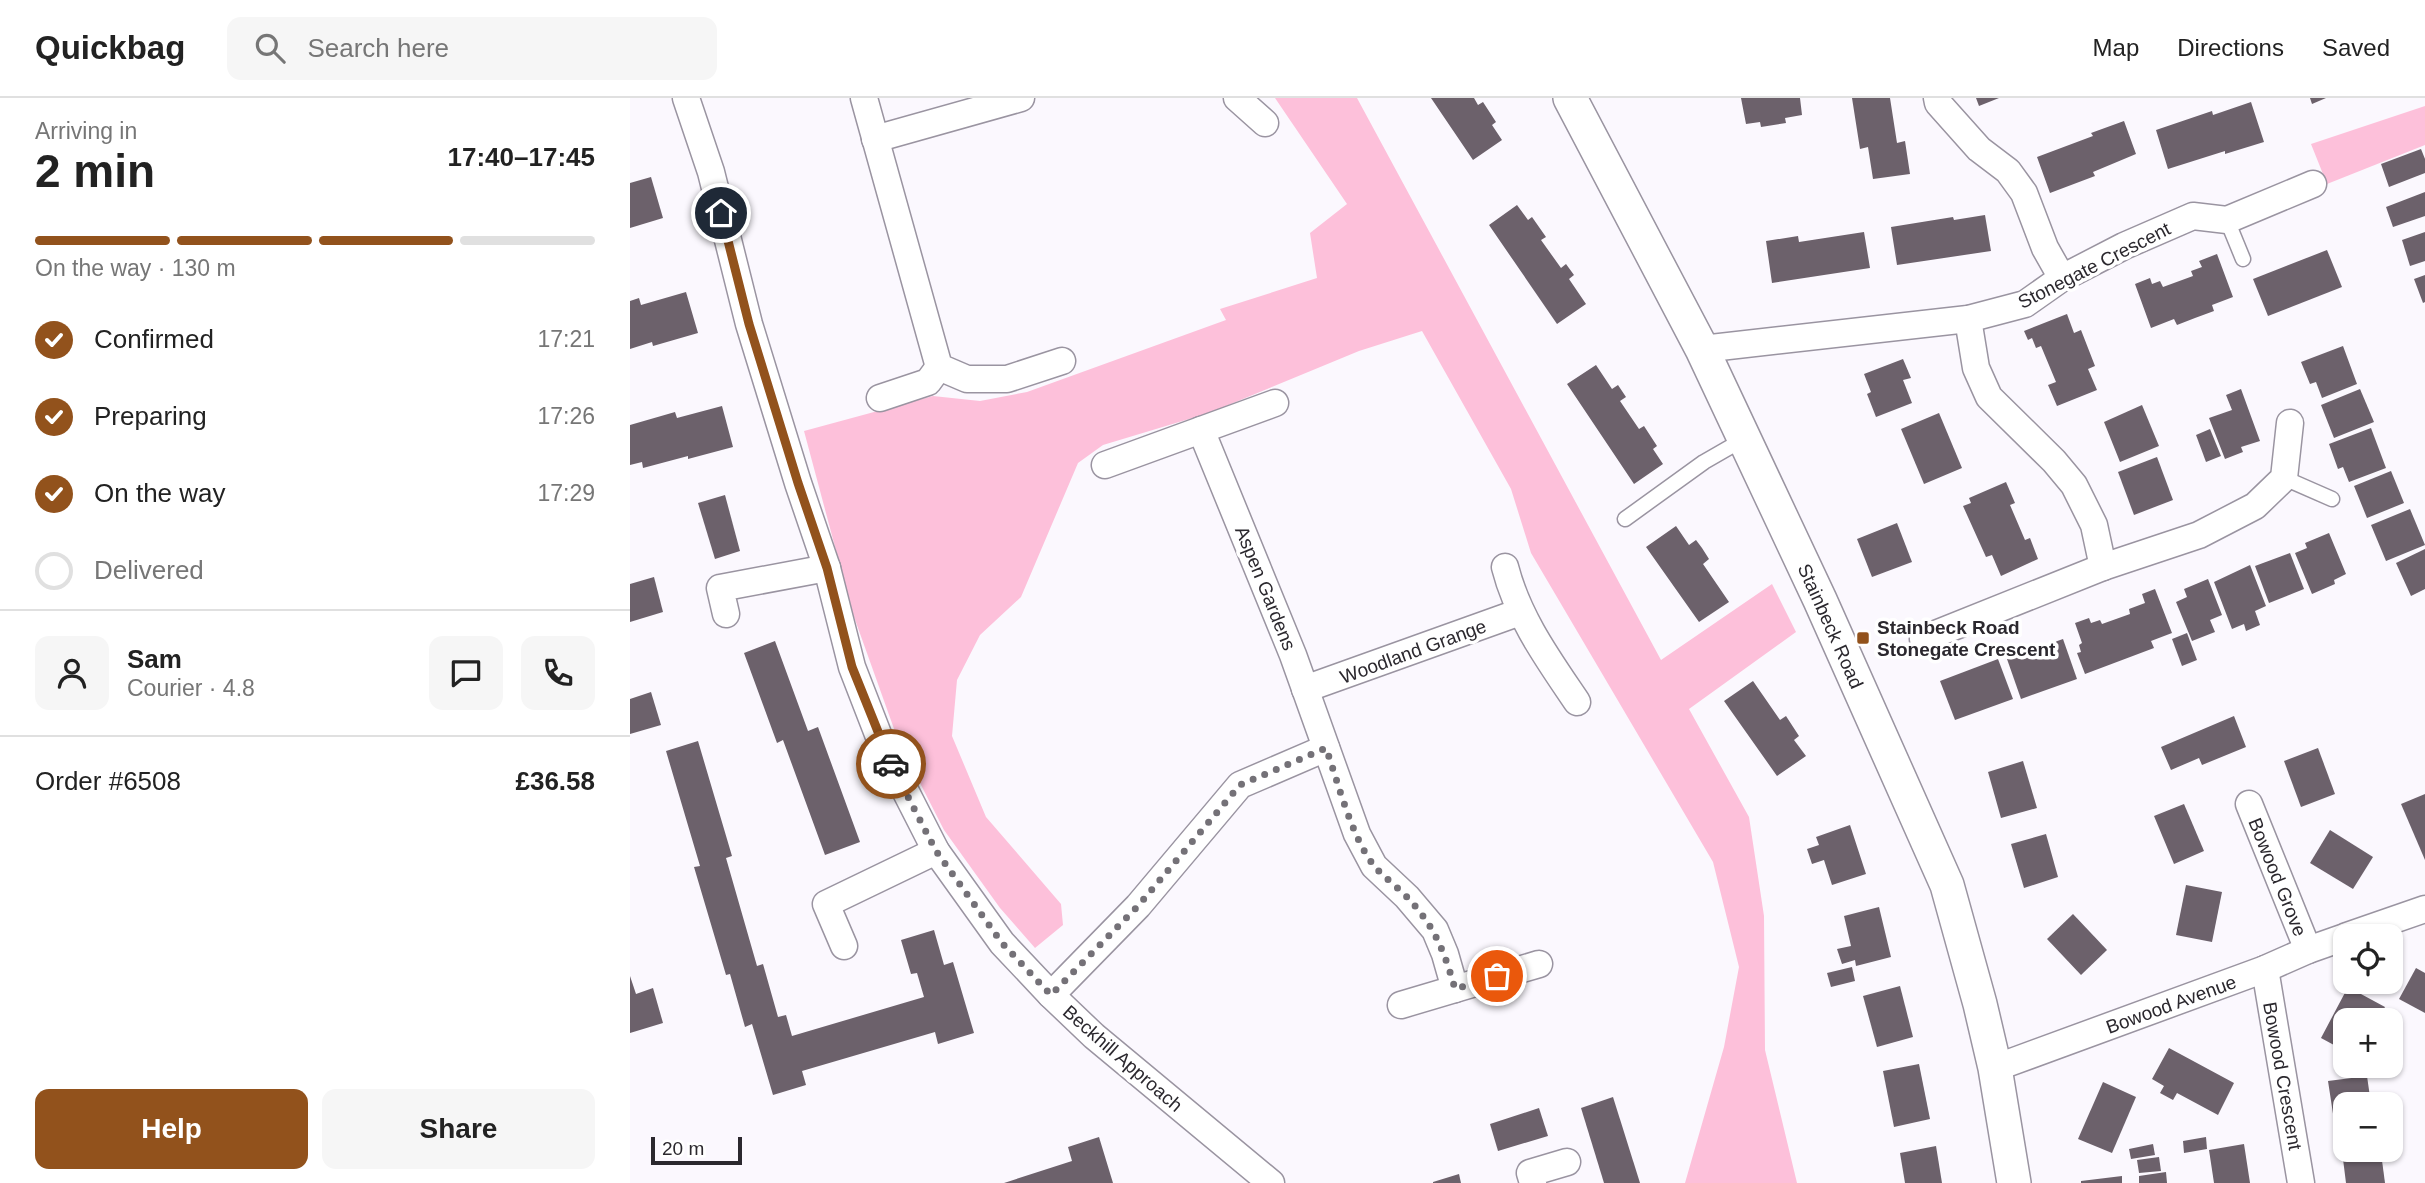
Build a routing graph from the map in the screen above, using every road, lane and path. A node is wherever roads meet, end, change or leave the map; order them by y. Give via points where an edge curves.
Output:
1 (686, 98) edge
2 (864, 98) edge
3 (1021, 98) edge
4 (1237, 98) edge
5 (1570, 98) edge
6 (1937, 98) edge
7 (1265, 122) dead end
8 (875, 139) junction
9 (2313, 184) dead end
10 (2227, 220) junction
11 (2243, 259) dead end
12 (2062, 278) junction
13 (1968, 319) junction
14 (1702, 349) junction
15 (1062, 361) dead end
16 (939, 367) junction
17 (880, 398) dead end
18 (1275, 403) dead end
19 (2290, 423) dead end
20 (1201, 430) junction
21 (1744, 439) junction
22 (1105, 465) dead end
23 (2284, 478) junction
24 (2332, 499) dead end
25 (1625, 519) dead end
26 (1504, 567) dead end
27 (2103, 567) junction
28 (827, 568) junction
29 (1520, 612) junction
30 (726, 614) dead end
31 (1923, 639) dead end
32 (1305, 690) junction
33 (1577, 702) dead end
34 (1326, 748) junction
35 (2249, 804) dead end
36 (936, 851) junction
37 (2425, 909) edge
38 (2383, 924) edge
39 (2333, 941) edge
40 (844, 946) dead end
41 (2308, 950) junction
42 (1539, 964) dead end
43 (2265, 969) junction
44 (1455, 989) junction
45 (1051, 995) junction
46 (1401, 1005) dead end
47 (1995, 1068) junction
48 (1567, 1162) dead end
49 (1271, 1183) edge
50 (1533, 1183) edge
51 (2014, 1183) edge
52 (2301, 1183) edge

1 - 28 street, Beckhill Approach via 711,172 749,324
2 - 8 street
3 - 8 street
4 - 7 street
5 - 14 street, Stainbeck Road
6 - 12 street via 2024,193
8 - 16 street
9 - 10 street, Stonegate Crescent
10 - 11 lane
10 - 12 street, Stonegate Crescent via 2193,216
12 - 13 street, Stonegate Crescent via 2025,303
13 - 14 street, Stonegate Crescent
13 - 27 street via 1976,368 1989,397 2074,485 2094,524
14 - 21 street, Stainbeck Road
15 - 16 street via 1007,379 967,379
16 - 17 street via 928,382
18 - 20 street
19 - 23 street
20 - 22 street
20 - 32 street, Aspen Gardens
21 - 25 lane
21 - 47 street, Stainbeck Road via 1947,886
23 - 24 lane
23 - 27 street via 2255,506 2199,535
26 - 29 street
27 - 31 street
28 - 30 street via 720,588
28 - 36 street, Beckhill Approach via 852,667 883,747
29 - 32 street, Woodland Grange
29 - 33 street
32 - 34 street, Aspen Gardens
34 - 44 street, Aspen Gardens via 1357,834 1374,866 1434,930
34 - 45 street via 1240,785 1138,906
35 - 41 street, Bowood Grove
36 - 40 street via 826,904
36 - 45 street, Beckhill Approach via 1002,943
37 - 38 street, Bowood Avenue
39 - 41 street, Bowood Avenue
41 - 43 street, Bowood Avenue
42 - 44 street
43 - 47 street, Bowood Avenue
43 - 52 street, Bowood Crescent
44 - 46 street
45 - 49 street, Beckhill Approach
47 - 51 street, Stainbeck Road
48 - 50 street via 1530,1173

